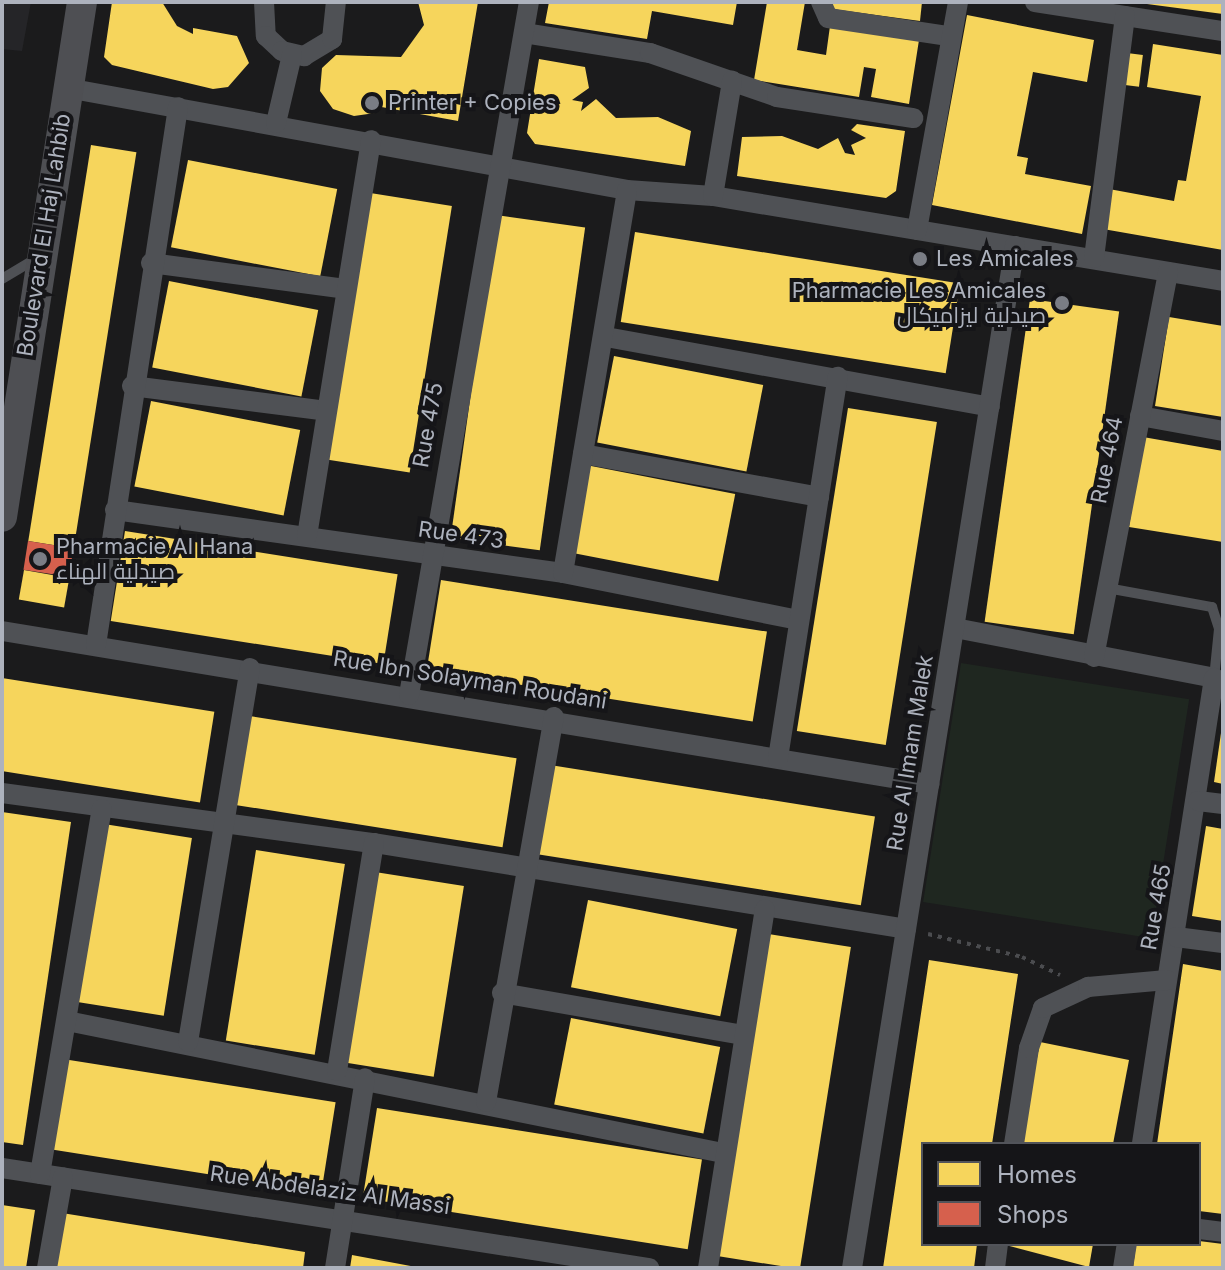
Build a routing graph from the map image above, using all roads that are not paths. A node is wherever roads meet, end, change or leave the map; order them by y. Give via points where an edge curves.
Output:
1 (82, 2) edge
2 (264, 2) edge
3 (336, 2) edge
4 (529, 2) edge
5 (821, 2) edge
6 (958, 2) edge
7 (1035, 2) edge
8 (1133, 12) edge
9 (1223, 31) edge
10 (524, 33) junction
11 (949, 36) junction
12 (292, 55) junction
13 (732, 81) junction
14 (67, 88) junction
15 (178, 107) junction
16 (913, 118) dead end
17 (276, 123) junction
18 (371, 140) junction
19 (497, 164) junction
20 (627, 190) junction
21 (713, 196) junction
22 (917, 230) junction
23 (1015, 246) junction
24 (39, 257) junction
25 (1094, 258) junction
26 (151, 263) junction
27 (1168, 272) junction
28 (2, 279) edge
29 (1223, 281) edge
30 (345, 289) junction
31 (606, 337) junction
32 (838, 377) junction
33 (132, 386) junction
34 (990, 407) junction
35 (326, 411) junction
36 (1140, 416) junction
37 (1223, 431) edge
38 (583, 454) junction
39 (819, 497) junction
40 (3, 507) edge
41 (115, 510) junction
42 (307, 536) junction
43 (430, 555) junction
44 (563, 573) junction
45 (1107, 588) junction
46 (798, 620) junction
47 (955, 628) junction
48 (2, 631) edge
49 (96, 645) junction
50 (1094, 657) junction
51 (250, 668) junction
52 (1214, 678) junction
53 (409, 695) junction
54 (554, 717) junction
55 (778, 758) junction
56 (929, 784) junction
57 (2, 793) edge
58 (1198, 801) junction
59 (1223, 804) edge
60 (102, 809) junction
61 (226, 824) junction
62 (374, 843) junction
63 (525, 870) junction
64 (765, 909) junction
65 (906, 929) junction
66 (1176, 937) junction
67 (1223, 943) edge
68 (1167, 980) junction
69 (502, 993) junction
70 (67, 1021) junction
71 (742, 1035) junction
72 (188, 1042) junction
73 (337, 1071) junction
74 (365, 1078) junction
75 (486, 1102) junction
76 (1014, 1142) edge
77 (1142, 1142) edge
78 (723, 1153) junction
79 (2, 1168) edge
80 (40, 1174) junction
81 (63, 1177) junction
82 (343, 1217) junction
83 (1201, 1229) edge
84 (1223, 1232) edge
85 (998, 1246) edge
86 (1127, 1246) edge
87 (551, 1258) edge
88 (640, 1267) edge
89 (47, 1268) edge
90 (335, 1268) edge
91 (708, 1268) edge
92 (852, 1268) edge
93 (995, 1268) edge
94 (1123, 1268) edge

1 - 14 street, Boulevard El Haj Lahbib
2 - 12 street via 266,36
3 - 12 street via 332,39 315,53
4 - 10 street, Rue 475
5 - 11 street via 828,18
6 - 11 street
7 - 8 street
8 - 9 street
8 - 25 street
10 - 13 street via 650,53
10 - 19 street, Rue 475
11 - 22 street
12 - 17 street
13 - 16 street via 777,97
13 - 21 street
14 - 15 street
14 - 24 street, Boulevard El Haj Lahbib
15 - 17 street
15 - 26 street
17 - 18 street
18 - 19 street
18 - 30 street
19 - 20 street
19 - 43 street, Rue 475
20 - 21 street
20 - 31 street
21 - 22 street
22 - 23 street
23 - 25 street
23 - 34 street, Rue Al Imam Malek
24 - 28 lane
24 - 40 street, Boulevard El Haj Lahbib
25 - 27 street
26 - 30 street
26 - 33 street
27 - 29 street
27 - 36 street, Rue 464
30 - 35 street
31 - 32 street
31 - 38 street
32 - 34 street
32 - 39 street
33 - 35 street
33 - 41 street
34 - 47 street, Rue Al Imam Malek
35 - 42 street
36 - 37 street
36 - 45 street, Rue 464
38 - 39 street
38 - 44 street
39 - 46 street
41 - 42 street, Rue 473
41 - 49 street
42 - 43 street, Rue 473
43 - 44 street, Rue 473
43 - 53 street, Rue 475
44 - 46 street, Rue 473
45 - 50 street, Rue 464
45 - 52 lane via 1212,607 1219,629
46 - 55 street
47 - 50 street
47 - 56 street, Rue Al Imam Malek
48 - 49 street, Rue Ibn Solayman Roudani
49 - 51 street, Rue Ibn Solayman Roudani
50 - 52 street
51 - 53 street, Rue Ibn Solayman Roudani
51 - 61 street
52 - 58 street, Rue 465
53 - 54 street, Rue Ibn Solayman Roudani
54 - 55 street, Rue Ibn Solayman Roudani
54 - 63 street
55 - 56 street, Rue Ibn Solayman Roudani
56 - 65 street, Rue Al Imam Malek
57 - 60 street
58 - 59 street
58 - 66 street, Rue 465
60 - 61 street
60 - 70 street
61 - 62 street
61 - 72 street
62 - 63 street
62 - 73 street
63 - 64 street
63 - 69 street
64 - 65 street
64 - 71 street
65 - 92 street, Rue Al Imam Malek
66 - 67 street
66 - 68 street, Rue 465
68 - 76 street via 1088,987 1043,1008 1029,1048
68 - 77 street, Rue 465
69 - 71 street
69 - 75 street
70 - 72 street
70 - 80 street
71 - 78 street
72 - 73 street
73 - 74 street
74 - 75 street
74 - 82 street
75 - 78 street
78 - 91 street
79 - 80 street, Rue Abdelaziz Al Massi
80 - 81 street, Rue Abdelaziz Al Massi
81 - 82 street, Rue Abdelaziz Al Massi
81 - 89 street
82 - 87 street, Rue Abdelaziz Al Massi
82 - 90 street
83 - 84 street
85 - 93 street
86 - 94 street
87 - 88 street, Rue Abdelaziz Al Massi

